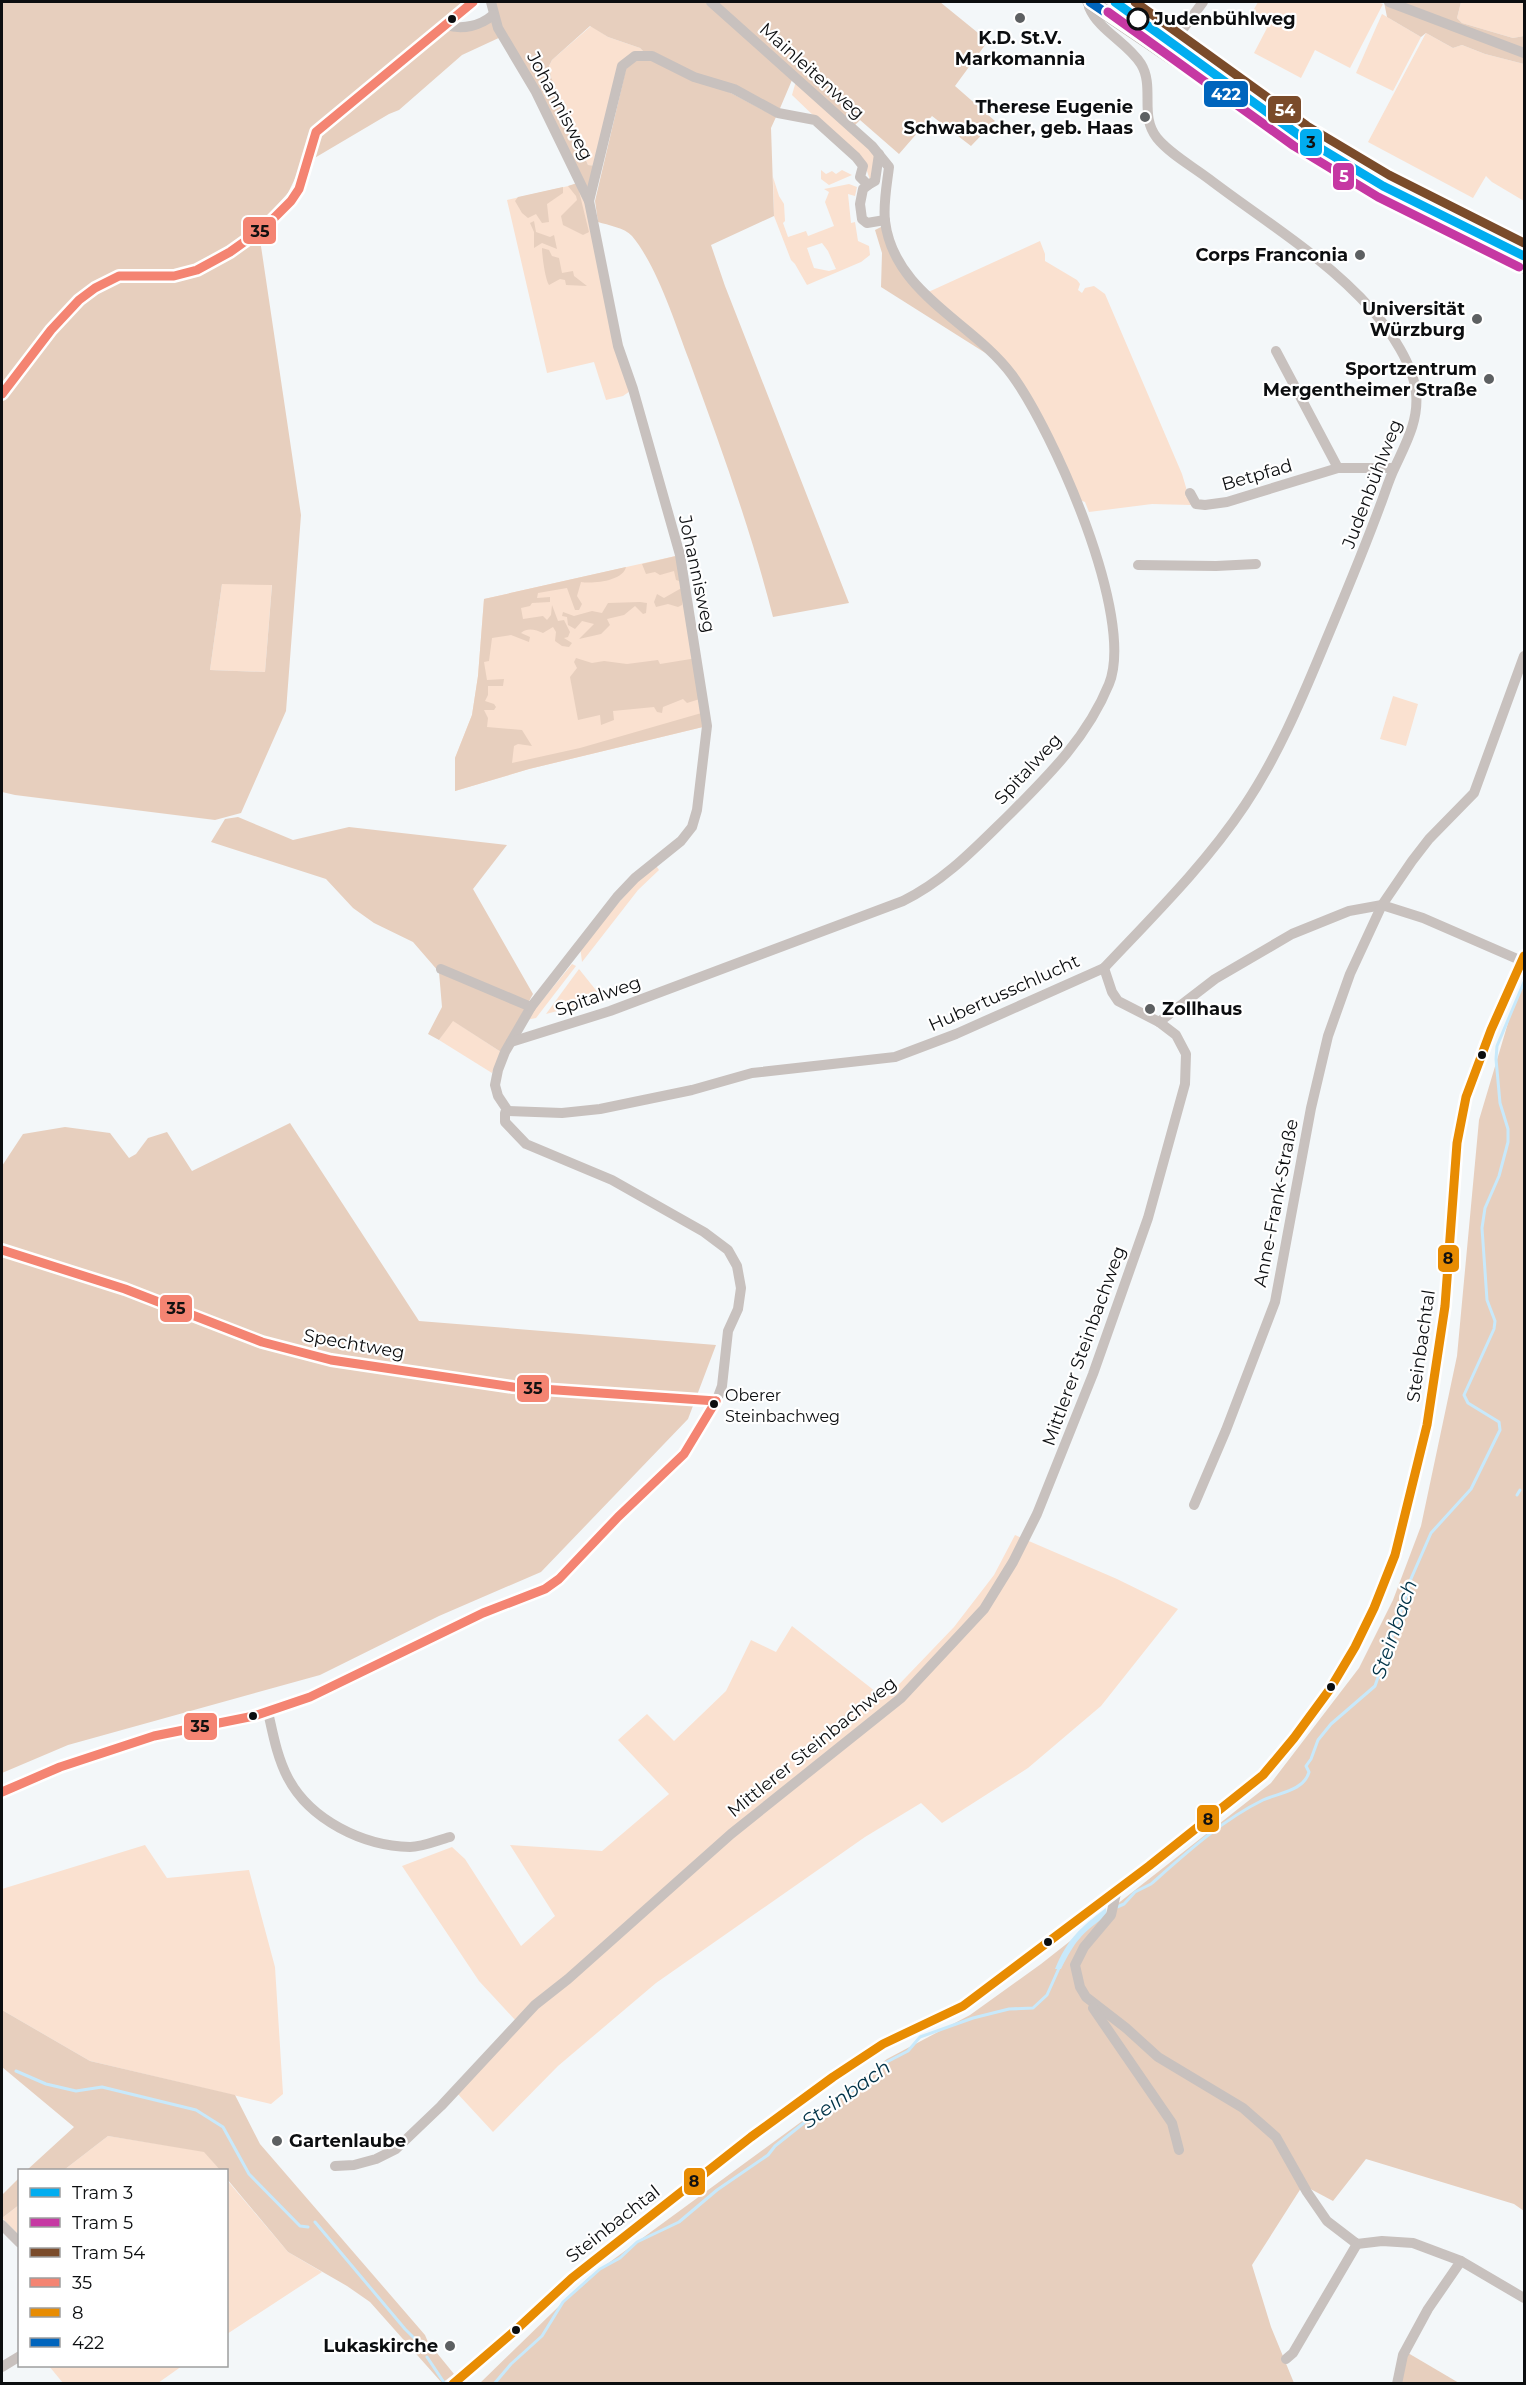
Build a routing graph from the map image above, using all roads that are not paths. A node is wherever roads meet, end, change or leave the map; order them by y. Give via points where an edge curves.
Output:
1 (473, 2) edge
2 (491, 2) edge
3 (711, 2) edge
4 (1091, 2) edge
5 (1203, 2) edge
6 (1389, 2) edge
7 (493, 15) junction
8 (446, 25) junction
9 (1524, 52) edge
10 (1165, 53) junction
11 (879, 154) junction
12 (889, 167) joint
13 (868, 185) junction
14 (589, 201) junction
15 (885, 220) junction
16 (1524, 266) edge
17 (1276, 351) dead end
18 (2, 394) edge
19 (1338, 468) junction
20 (1394, 468) junction
21 (1190, 494) dead end
22 (1256, 564) dead end
23 (1138, 565) dead end
24 (1524, 656) edge
25 (1382, 905) junction
26 (1523, 959) edge
27 (441, 969) dead end
28 (1105, 970) junction
29 (531, 1007) junction
30 (1159, 1022) junction
31 (511, 1041) junction
32 (508, 1111) junction
33 (2, 1250) edge
34 (716, 1401) junction
35 (1194, 1505) dead end
36 (268, 1712) junction
37 (2, 1792) edge
38 (450, 1837) dead end
39 (1117, 1889) junction
40 (1086, 1997) junction
41 (1179, 2150) dead end
42 (335, 2166) dead end
43 (2, 2225) edge
44 (18, 2241) edge
45 (1357, 2244) junction
46 (1461, 2261) junction
47 (1524, 2298) edge
48 (18, 2357) edge
49 (1286, 2359) dead end
50 (2, 2367) edge
51 (452, 2384) edge
52 (1397, 2384) edge

1 - 8 street
2 - 7 street, Johannisweg
3 - 11 street, Mainleitenweg
4 - 10 main road
4 - 20 street, Judenbühlweg via 1089,7 1094,16 1143,68 1148,84 1146,112 1158,139 1299,243 1341,279 1373,311 1405,358 1417,395 1415,418
5 - 10 street
6 - 9 street
7 - 8 street via 473,26
7 - 14 street, Johannisweg
8 - 18 street via 316,132 299,188 273,221 213,262 184,274 125,275 86,294 68,309
10 - 16 main road via 1293,140 1386,197
11 - 12 street, Mainleitenweg
11 - 13 street via 876,181
12 - 15 street, Spitalweg
13 - 14 street via 860,177 860,162 814,120 778,113 734,89 640,54 622,66
13 - 15 street via 862,189 862,219 867,223
14 - 29 street, Johannisweg via 618,346 680,555 707,726 698,810 692,827 617,897
15 - 31 street, Spitalweg via 902,270 924,294 994,353 1027,397 1052,447 1089,535 1109,601 1115,646 1110,682 1094,715 1056,769 962,860 922,892 610,1011
17 - 19 street
19 - 20 street, Betpfad
19 - 21 street, Betpfad via 1227,502 1197,504
20 - 28 street, Judenbühlweg via 1294,718 1246,805 1199,867
22 - 23 street
24 - 25 street, Anne-Frank-Straße via 1474,793 1429,839
25 - 26 street
25 - 30 street via 1349,911 1292,934 1215,979
25 - 35 street, Anne-Frank-Straße via 1350,974 1328,1036 1275,1302
26 - 39 street, Steinbachtal via 1466,1097 1457,1143 1445,1306 1427,1425 1395,1555 1374,1608 1330,1689 1263,1774
27 - 29 street
28 - 30 street, Hubertusschlucht via 1118,1001
28 - 32 street, Hubertusschlucht via 895,1057 752,1073 692,1090 600,1108 562,1113
29 - 31 street, Johannisweg
30 - 42 street, Mittlerer Steinbachweg via 1176,1035 1186,1054 1185,1083 1148,1218 1093,1374 1037,1514 984,1609 901,1698 720,1843 536,2005 396,2149 376,2159
31 - 32 street, Johannisweg via 495,1085
32 - 34 street via 505,1122 526,1144 612,1180 704,1232 728,1250 737,1266 741,1288 738,1309 728,1331 725,1375
33 - 34 street, Spechtweg via 126,1289 262,1342 331,1360 513,1387
34 - 36 street via 684,1454 559,1579 310,1697
36 - 37 street via 154,1736 60,1767
36 - 38 street via 288,1777 323,1818 373,1841 412,1847
39 - 40 street via 1111,1916 1084,1947 1076,1965 1080,1988
39 - 51 street, Steinbachtal via 963,2006 883,2044 751,2137 616,2241
40 - 41 street via 1162,2106 1172,2123
40 - 45 street via 1158,2057 1243,2108 1276,2137 1327,2221
43 - 44 street
45 - 46 street via 1413,2242
45 - 49 street
46 - 47 street
46 - 52 street via 1403,2355
48 - 50 street

